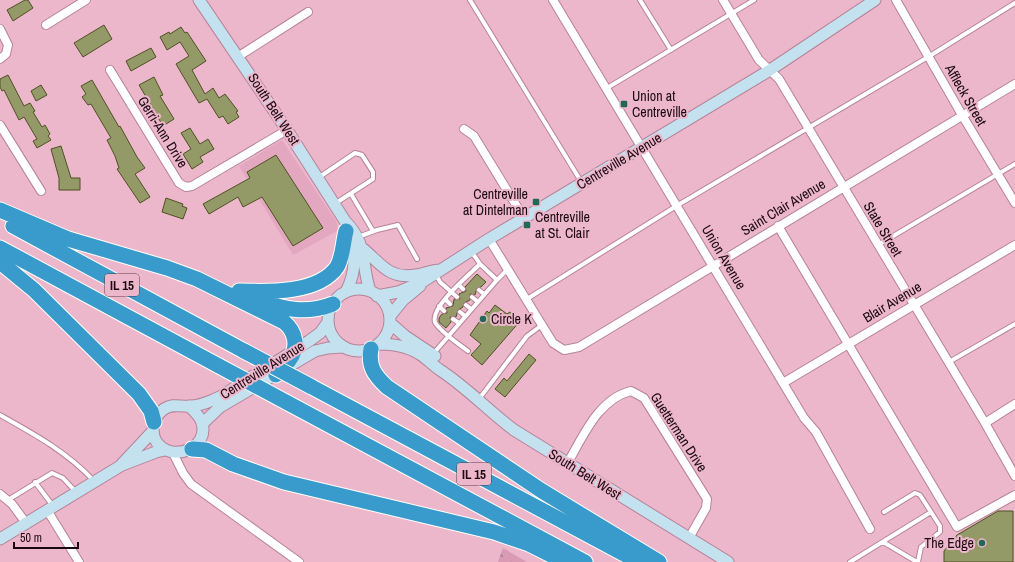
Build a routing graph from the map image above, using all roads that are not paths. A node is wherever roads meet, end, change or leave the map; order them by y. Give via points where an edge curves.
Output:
1 (86, 0) edge
2 (199, 0) edge
3 (470, 0) edge
4 (552, 0) edge
5 (640, 0) edge
6 (723, 0) edge
7 (754, 0) edge
8 (875, 0) edge
9 (896, 0) edge
10 (1015, 3) edge
11 (308, 12) dead end
12 (732, 14) junction
13 (46, 25) dead end
14 (0, 29) edge
15 (671, 50) junction
16 (239, 56) junction
17 (928, 57) junction
18 (0, 59) edge
19 (110, 70) dead end
20 (770, 70) junction
21 (1015, 84) edge
22 (607, 88) junction
23 (962, 116) junction
24 (0, 125) edge
25 (808, 128) junction
26 (464, 129) dead end
27 (287, 130) junction
28 (642, 146) junction
29 (1015, 164) edge
30 (998, 174) junction
31 (318, 178) junction
32 (582, 183) junction
33 (842, 187) junction
34 (41, 191) dead end
35 (351, 194) junction
36 (1015, 203) edge
37 (334, 204) junction
38 (678, 205) junction
39 (0, 210) edge
40 (524, 218) junction
41 (0, 219) edge
42 (778, 226) junction
43 (373, 231) junction
44 (352, 235) junction
45 (490, 239) junction
46 (878, 245) junction
47 (1015, 245) edge
48 (0, 248) edge
49 (471, 251) junction
50 (418, 259) dead end
51 (0, 262) edge
52 (480, 264) junction
53 (714, 265) junction
54 (508, 269) junction
55 (439, 272) junction
56 (197, 279) junction
57 (497, 280) junction
58 (422, 282) junction
59 (458, 285) junction
60 (463, 289) dead end
61 (479, 290) dead end
62 (239, 291) junction
63 (346, 292) junction
64 (452, 292) junction
65 (374, 293) junction
66 (484, 294) junction
67 (457, 297) dead end
68 (472, 297) dead end
69 (445, 299) junction
70 (527, 299) junction
71 (478, 302) junction
72 (333, 304) junction
73 (450, 304) dead end
74 (914, 304) junction
75 (466, 305) dead end
76 (438, 306) junction
77 (471, 309) junction
78 (444, 311) dead end
79 (460, 312) dead end
80 (465, 316) junction
81 (454, 319) dead end
82 (390, 320) junction
83 (328, 322) junction
84 (459, 323) junction
85 (1015, 324) edge
86 (542, 325) junction
87 (449, 335) junction
88 (848, 344) junction
89 (376, 346) junction
90 (343, 347) junction
91 (295, 350) junction
92 (468, 351) dead end
93 (433, 354) junction
94 (949, 362) junction
95 (276, 375) junction
96 (449, 375) junction
97 (783, 383) junction
98 (478, 401) junction
99 (1015, 404) edge
100 (189, 406) junction
101 (0, 415) edge
102 (985, 423) junction
103 (202, 424) junction
104 (153, 426) junction
105 (189, 450) junction
106 (169, 452) junction
107 (567, 464) junction
108 (122, 465) junction
109 (180, 465) junction
110 (1015, 476) edge
111 (94, 481) junction
112 (35, 482) junction
113 (76, 493) junction
114 (0, 494) edge
115 (1015, 495) edge
116 (8, 500) junction
117 (51, 508) junction
118 (884, 512) dead end
119 (931, 512) junction
120 (26, 523) junction
121 (870, 529) dead end
122 (689, 538) junction
123 (0, 539) edge
124 (883, 542) junction
125 (79, 562) edge
126 (299, 562) edge
127 (565, 562) edge
128 (585, 562) edge
129 (639, 562) edge
130 (658, 562) edge
131 (728, 562) edge
132 (850, 562) edge
133 (918, 562) edge

1 - 13 street
2 - 16 main road, South Belt West
3 - 32 lane
4 - 22 street, Union Avenue
5 - 15 lane
6 - 12 street, State Street
7 - 12 lane
8 - 20 main road, Centreville Avenue
9 - 17 street, Affleck Street
10 - 17 lane
11 - 16 street
12 - 15 lane
12 - 20 street, State Street via 759,60
14 - 18 street via 7,40 8,51
15 - 22 lane
16 - 27 main road, South Belt West
17 - 23 street, Affleck Street
17 - 25 lane
19 - 27 street, Gerri-Ann Drive via 179,183 186,187 192,186
20 - 25 street, State Street via 779,79
20 - 28 main road, Centreville Avenue
21 - 23 street, Saint Clair Avenue
22 - 28 street, Union Avenue
23 - 30 street, Affleck Street
23 - 33 street, Saint Clair Avenue
24 - 34 street
25 - 33 street, State Street
25 - 38 lane
26 - 40 street via 474,136
27 - 31 main road, South Belt West
28 - 32 main road, Centreville Avenue
28 - 38 street, Union Avenue
29 - 30 lane
30 - 36 street, Affleck Street
30 - 46 lane
31 - 35 lane via 355,153 362,155 373,172 373,179
31 - 37 main road, South Belt West
32 - 40 main road, Centreville Avenue
33 - 42 street, Saint Clair Avenue
33 - 46 street, State Street
35 - 37 lane
35 - 43 lane
37 - 44 main road, South Belt West
38 - 53 street, Union Avenue
38 - 70 lane
39 - 56 highway via 68,239
40 - 45 main road, Centreville Avenue
41 - 129 highway, IL 15, bridge
42 - 53 street, Saint Clair Avenue
42 - 88 street
43 - 44 lane
43 - 50 lane via 398,225
44 - 55 main road via 378,265 398,275 412,276 426,271
44 - 62 highway via 337,267 318,281 281,292
44 - 63 main road, South Belt West via 354,270
44 - 65 main road, South Belt West
45 - 49 main road, Centreville Avenue
45 - 54 street
46 - 74 street, State Street
47 - 74 street, Blair Avenue
48 - 128 highway, IL 15, bridge
49 - 52 lane
49 - 55 main road, Centreville Avenue
51 - 104 highway via 34,290 139,394 151,411
52 - 57 lane
52 - 59 lane via 468,280
53 - 86 street, Saint Clair Avenue via 578,347 564,350 553,343
53 - 97 street, Union Avenue
54 - 57 lane
54 - 70 street
55 - 58 main road, Centreville Avenue
55 - 64 lane via 440,282
56 - 62 highway via 218,281
56 - 91 highway via 284,322 293,333
57 - 66 lane
58 - 65 main road, Centreville Avenue via 398,292
58 - 82 main road, Centreville Avenue via 418,289 400,304
59 - 60 lane
59 - 64 lane
61 - 66 lane
62 - 72 highway via 264,302 296,311 319,309
63 - 65 main road via 358,290
63 - 72 main road, South Belt West
64 - 67 lane
64 - 69 lane
65 - 82 main road, South Belt West via 387,305
66 - 71 lane
68 - 71 lane
69 - 73 lane
69 - 76 lane
70 - 86 street
71 - 77 lane
72 - 83 main road
74 - 88 street, Blair Avenue
74 - 94 street, State Street
75 - 77 lane
76 - 78 lane
76 - 87 lane via 435,322
77 - 80 lane
79 - 80 lane
80 - 84 lane
81 - 84 lane
82 - 89 main road via 387,334
82 - 93 main road, South Belt West via 405,336
83 - 90 main road via 330,332
83 - 91 main road, Centreville Avenue via 320,333
84 - 87 lane
85 - 94 lane
86 - 98 lane via 527,336
87 - 92 lane
87 - 93 lane
88 - 97 street, Blair Avenue
88 - 115 street via 957,527
89 - 90 main road, South Belt West via 356,351
89 - 96 main road, South Belt West via 400,346 413,351
89 - 130 highway via 370,367 387,386 536,487
90 - 95 main road, Centreville Avenue via 315,351
91 - 95 highway via 290,360
91 - 100 main road, Centreville Avenue via 215,399
93 - 96 main road, South Belt West via 444,365
94 - 102 street, State Street
95 - 103 main road, Centreville Avenue via 220,407
96 - 98 main road, South Belt West
97 - 121 street, Union Avenue via 804,418 816,432
98 - 107 main road, South Belt West via 514,430
99 - 102 street
100 - 103 main road
100 - 104 main road, Centreville Avenue via 171,405 158,415
101 - 111 lane via 59,449
102 - 110 street, State Street
103 - 105 main road via 200,438
104 - 106 main road via 159,445
104 - 108 main road, Centreville Avenue
105 - 106 main road, Centreville Avenue
105 - 109 street
105 - 127 highway via 206,450 233,464 284,482 494,532 529,544
106 - 108 main road, Centreville Avenue via 156,452
106 - 109 street
107 - 122 main road, South Belt West
107 - 122 street, Guetterman Drive via 591,423 606,404 619,394 631,391 644,398 706,499 706,508
108 - 111 main road, Centreville Avenue
109 - 126 street via 187,479 204,494
111 - 113 main road, Centreville Avenue
112 - 113 lane via 48,474 55,474 63,478
112 - 116 lane
112 - 117 lane
113 - 117 main road, Centreville Avenue
114 - 116 street
116 - 120 street
117 - 120 main road, Centreville Avenue
117 - 125 street
118 - 119 lane via 915,493 920,495
119 - 124 lane
119 - 133 lane via 940,526 940,532 921,547
120 - 123 main road, Centreville Avenue
122 - 131 main road, South Belt West
124 - 132 lane
124 - 133 lane

